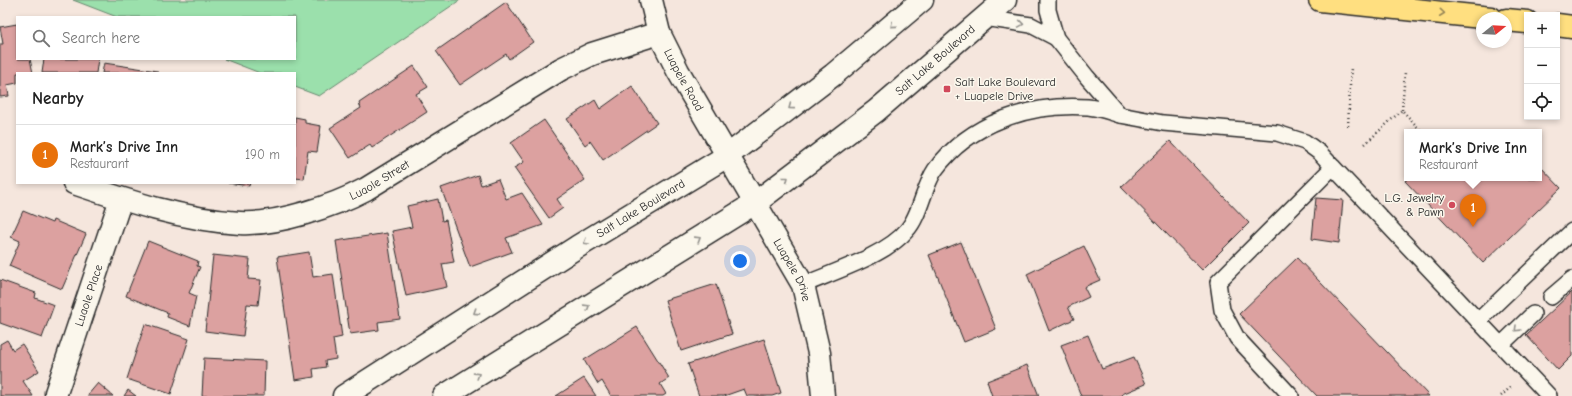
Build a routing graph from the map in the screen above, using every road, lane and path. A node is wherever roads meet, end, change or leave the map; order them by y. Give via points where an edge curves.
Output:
1 (651, 0) edge
2 (922, 0) edge
3 (1005, 0) edge
4 (1048, 0) edge
5 (1320, 0) edge
6 (1476, 16) edge
7 (984, 18) junction
8 (1512, 21) edge
9 (1524, 22) edge
10 (1560, 25) edge
11 (1572, 26) edge
12 (659, 33) junction
13 (1056, 38) junction
14 (1352, 67) dead end
15 (1405, 72) dead end
16 (1402, 110) junction
17 (1120, 115) junction
18 (1348, 126) dead end
19 (1419, 129) edge
20 (1365, 144) dead end
21 (726, 156) junction
22 (1333, 167) junction
23 (77, 184) edge
24 (120, 198) junction
25 (756, 203) junction
26 (1572, 231) edge
27 (1572, 279) edge
28 (803, 285) junction
29 (1552, 297) dead end
30 (1533, 314) dead end
31 (1478, 321) junction
32 (1501, 345) junction
33 (56, 393) dead end
34 (344, 396) edge
35 (444, 396) edge
36 (823, 396) edge
37 (1291, 396) edge
38 (1549, 396) edge

1 - 12 main road, Luapele Road
2 -> 21 main road, Salt Lake Boulevard via 833,75
3 - 7 main road, Salt Lake Boulevard
4 - 13 lane via 1048,10
5 -> 6 highway
7 -> 13 lane via 1031,25
25 -> 7 main road, Salt Lake Boulevard via 876,111
8 - 9 highway
10 - 11 highway
12 - 21 main road, Luapele Road
12 - 24 main road, Luaole Street via 592,54 561,70 366,189 343,201 304,213 242,223 202,219
13 - 17 lane
14 - 18 path
15 - 16 path
16 - 19 path
16 - 20 path
17 - 22 lane via 1164,123 1277,133 1304,142 1320,153
17 - 28 lane via 1090,107 1047,107 1005,117 972,134 935,171 908,230 877,253
21 - 25 main road, Luapele Drive
21 -> 34 main road, Salt Lake Boulevard
22 - 31 lane
22 - 37 lane via 1218,282 1222,310 1237,338
23 - 24 main road, Luaole Street
24 - 33 main road, Luaole Place
25 - 28 main road, Luapele Drive
35 -> 25 main road, Salt Lake Boulevard
26 - 31 lane
27 - 29 lane
28 - 36 main road, Luapele Drive via 819,353
30 -> 32 lane
31 - 32 lane
32 - 38 lane

